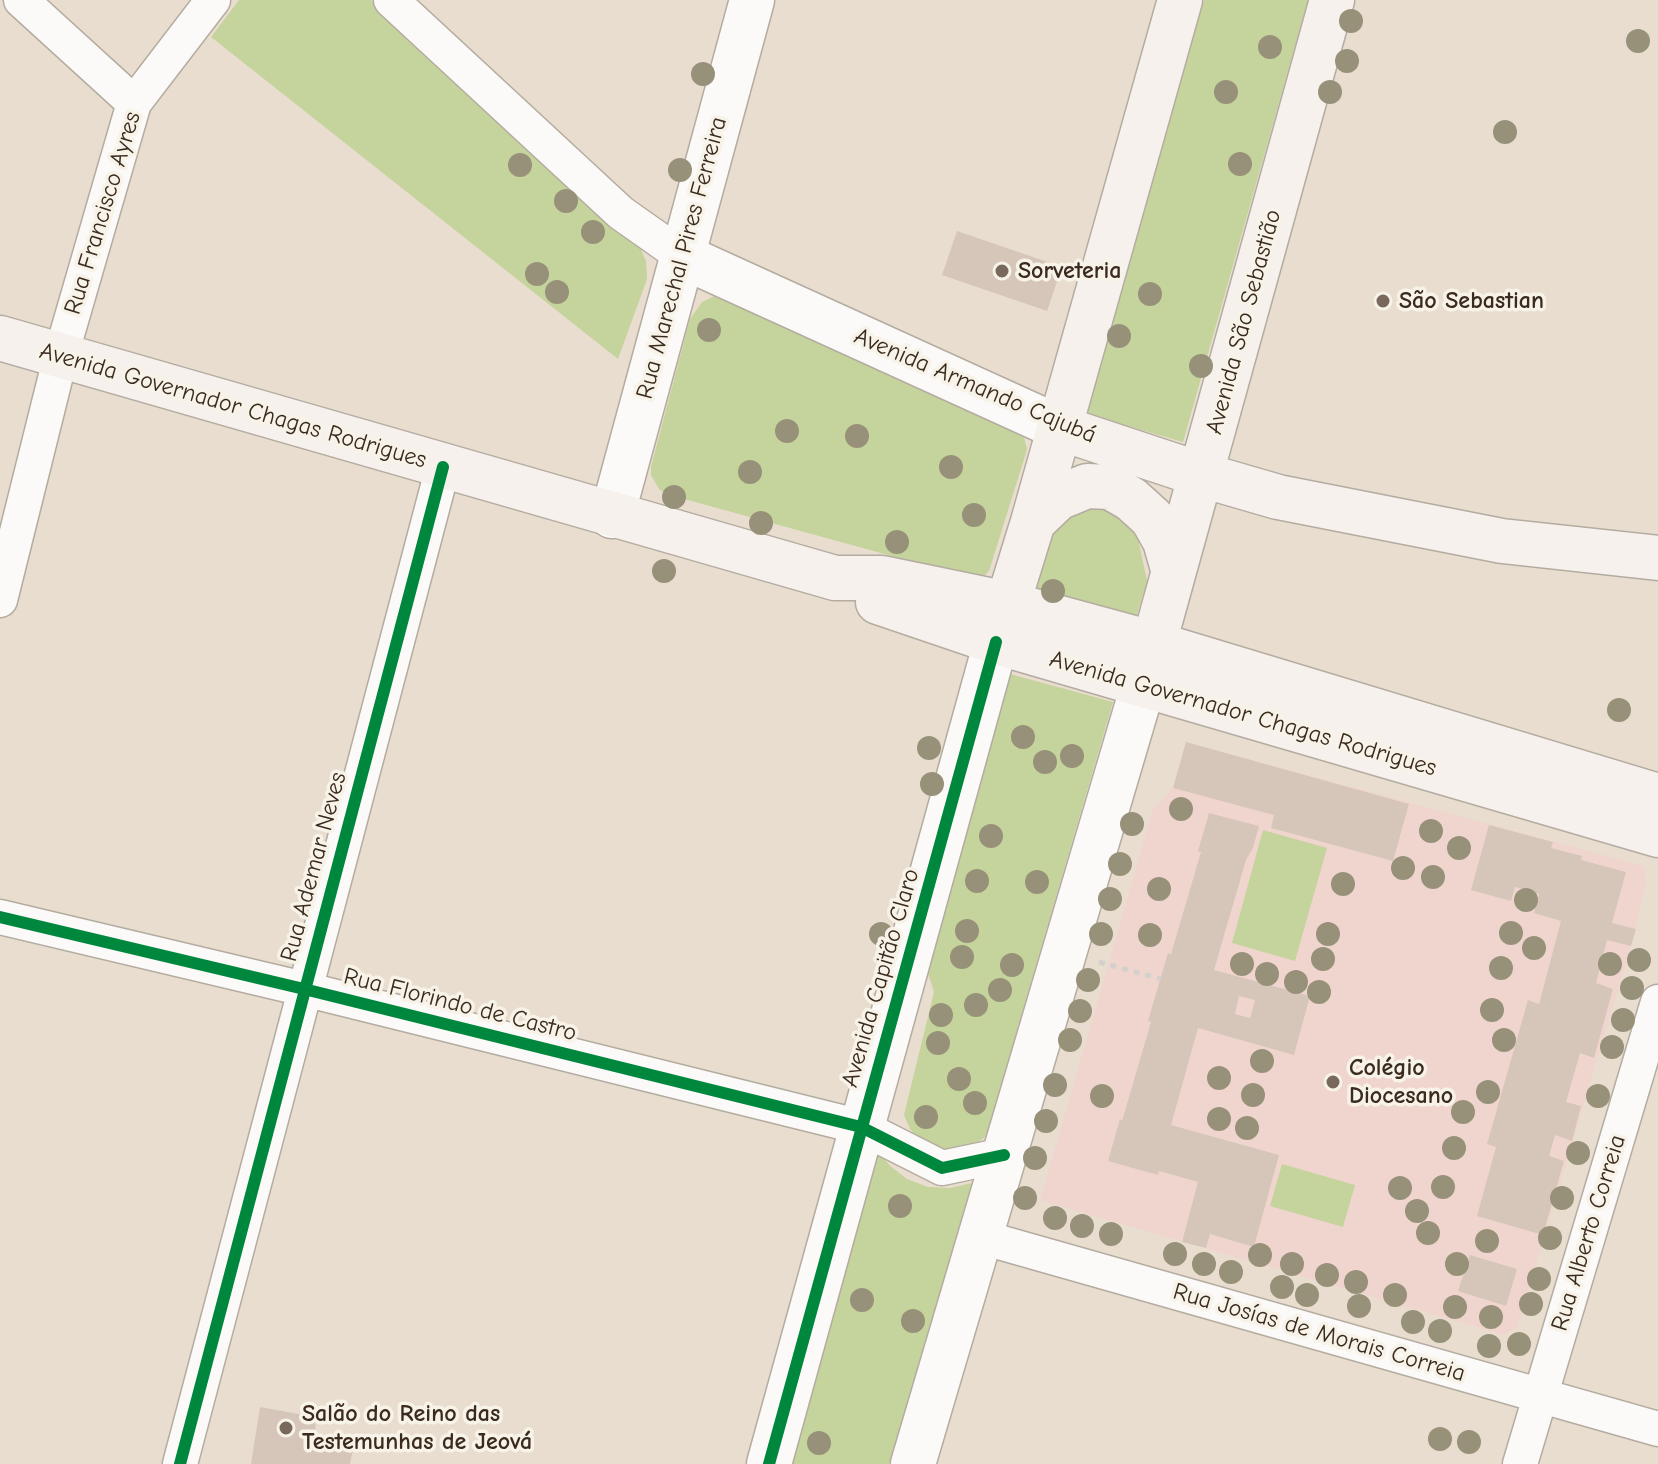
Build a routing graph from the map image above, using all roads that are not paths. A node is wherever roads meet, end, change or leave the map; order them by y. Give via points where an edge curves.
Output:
1 (21, 0) edge
2 (213, 0) edge
3 (391, 0) edge
4 (752, 0) edge
5 (1180, 0) edge
6 (1332, 0) edge
7 (134, 103) junction
8 (682, 256) junction
9 (0, 338) edge
10 (61, 355) junction
11 (1060, 428) junction
12 (443, 467) junction
13 (1202, 475) junction
14 (612, 516) junction
15 (1033, 522) junction
16 (1658, 558) edge
17 (1173, 569) junction
18 (0, 600) edge
19 (1002, 623) junction
20 (1155, 644) junction
21 (1143, 686) junction
22 (1658, 796) edge
23 (1658, 835) edge
24 (0, 917) edge
25 (304, 989) junction
26 (1658, 1002) edge
27 (861, 1127) junction
28 (1004, 1155) junction
29 (981, 1237) junction
30 (1541, 1395) junction
31 (1658, 1429) edge
32 (180, 1464) edge
33 (769, 1464) edge
34 (913, 1464) edge
35 (1520, 1464) edge

1 - 7 street
2 - 7 street, Rua Francisco Ayres
3 - 8 street, Avenida Armando Cajubá via 621,213
4 - 8 street, Rua Marechal Pires Ferreira
5 - 11 main road
6 - 13 main road, Avenida São Sebastião
7 - 10 street, Rua Francisco Ayres
8 - 11 street, Avenida Armando Cajubá
8 - 14 street, Rua Marechal Pires Ferreira
9 - 10 main road, Avenida Governador Chagas Rodrigues
10 - 12 main road, Avenida Governador Chagas Rodrigues
10 - 18 street, Rua Francisco Ayres
11 - 13 main road, Avenida Armando Cajubá
11 - 15 main road
12 - 14 main road, Avenida Governador Chagas Rodrigues
12 - 25 street, Rua Ademar Neves
13 - 16 main road, Avenida Armando Cajubá via 1278,497 1502,541
13 - 17 main road, Avenida São Sebastião
14 - 19 main road, Avenida Governador Chagas Rodrigues via 835,578 850,592
15 - 17 main road via 1058,498 1087,486 1110,487 1152,518
15 - 19 main road
17 - 20 main road, Avenida São Sebastião
19 - 20 main road, Avenida Governador Chagas Rodrigues
19 - 21 main road, Avenida Governador Chagas Rodrigues
19 - 27 street, Avenida Capitão Claro
20 - 21 main road
20 - 22 main road, Avenida Governador Chagas Rodrigues
21 - 23 main road, Avenida Governador Chagas Rodrigues
21 - 28 street
24 - 25 street, Rua Florindo de Castro
25 - 27 street, Rua Florindo de Castro
25 - 32 street, Rua Ademar Neves
26 - 30 street, Rua Alberto Correia
27 - 28 street, Rua Florindo de Castro via 942,1168
27 - 33 street, Avenida Capitão Claro
28 - 29 street
29 - 30 street, Rua Josías de Morais Correia
29 - 34 street
30 - 31 street, Rua Josías de Morais Correia
30 - 35 street, Rua Alberto Correia

